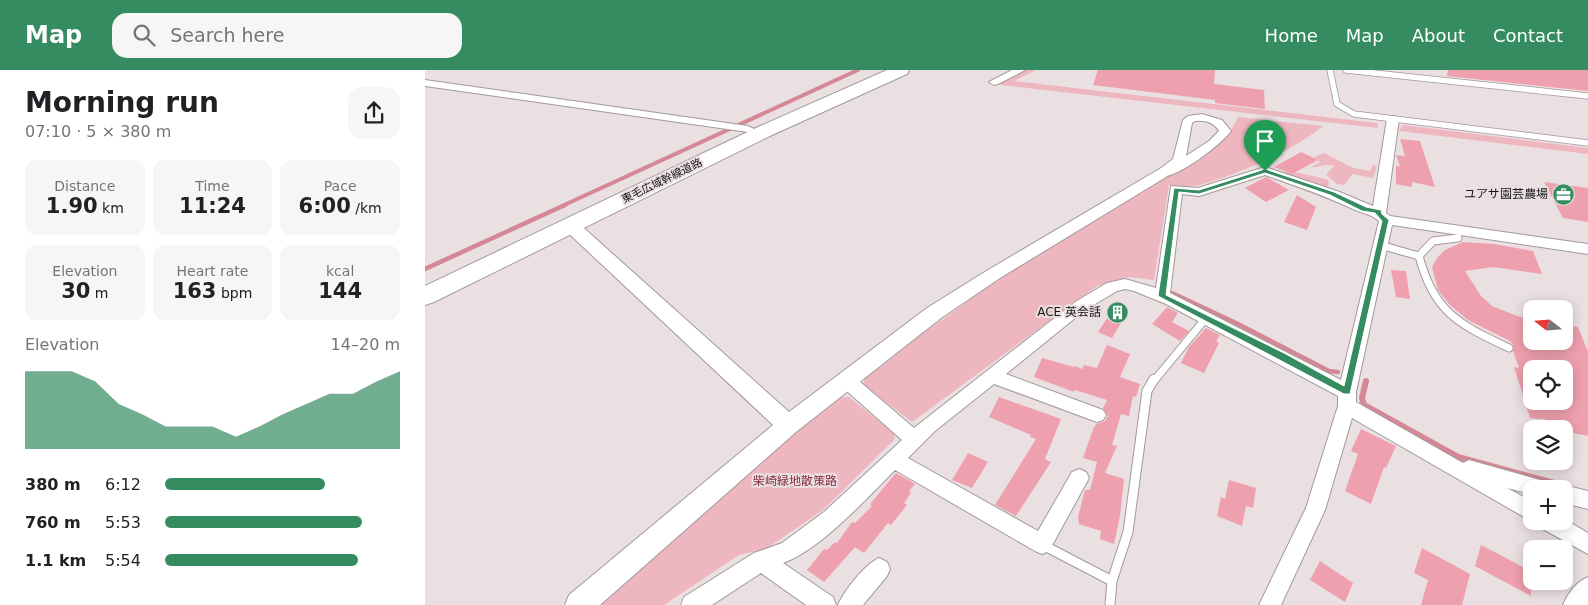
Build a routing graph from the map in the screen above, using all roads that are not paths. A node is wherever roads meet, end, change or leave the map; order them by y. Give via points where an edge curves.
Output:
1 (876, 70) edge
2 (901, 70) edge
3 (1020, 70) edge
4 (1325, 70) edge
5 (1347, 70) edge
6 (1413, 70) edge
7 (1330, 72) edge
8 (1415, 77) junction
9 (994, 82) dead end
10 (425, 83) edge
11 (1588, 96) edge
12 (1393, 119) junction
13 (748, 129) junction
14 (1588, 143) edge
15 (1161, 174) junction
16 (1382, 216) junction
17 (570, 225) junction
18 (1458, 238) dead end
19 (1380, 245) junction
20 (1588, 249) edge
21 (1419, 256) junction
22 (425, 282) edge
23 (425, 296) edge
24 (1162, 296) junction
25 (1205, 318) junction
26 (1509, 348) dead end
27 (993, 376) junction
28 (846, 380) junction
29 (1347, 399) junction
30 (1097, 415) dead end
31 (788, 425) junction
32 (914, 439) junction
33 (893, 459) junction
34 (1448, 463) junction
35 (1079, 478) dead end
36 (1523, 483) edge
37 (1573, 496) edge
38 (1588, 500) edge
39 (1523, 507) edge
40 (1564, 530) edge
41 (1042, 544) junction
42 (1588, 544) edge
43 (761, 560) junction
44 (879, 569) dead end
45 (1112, 580) junction
46 (1588, 588) edge
47 (579, 605) edge
48 (692, 605) edge
49 (825, 605) edge
50 (849, 605) edge
51 (1110, 605) edge
52 (1270, 605) edge
53 (1574, 605) edge

1 - 13 highway, 東毛広域幹線道路
2 - 17 highway, 東毛広域幹線道路
3 - 9 street
4 - 7 lane
5 - 8 lane
6 - 8 lane
7 - 12 lane via 1335,100 1341,108 1354,114
8 - 11 lane
10 - 13 street
12 - 14 lane
12 - 16 street via 1389,132
13 - 22 highway, 東毛広域幹線道路
15 - 15 street via 1179,160 1187,122 1202,117 1222,124 1225,130 1222,137 1190,160
15 - 28 street via 934,313
16 - 19 street
16 - 20 street
16 - 24 street via 1332,194 1265,171 1199,192 1176,189
17 - 23 highway, 東毛広域幹線道路
17 - 31 street
18 - 21 lane via 1433,241
19 - 21 lane
19 - 29 street
21 - 26 lane via 1423,276 1435,301 1464,327
24 - 25 street
24 - 27 street via 1125,284 1100,293
25 - 29 street
25 - 45 lane via 1163,366 1147,391 1127,532
27 - 30 street
27 - 32 street
28 - 31 street
28 - 32 street
29 - 34 street
29 - 52 street via 1315,510
31 - 47 street
32 - 33 street
33 - 41 street
33 - 43 street via 831,519 788,551
34 - 36 street
34 - 39 street
35 - 41 street
37 - 38 street
40 - 42 street
41 - 45 lane via 1089,571
43 - 48 street
43 - 49 street
44 - 50 street
45 - 51 lane
46 - 53 street

